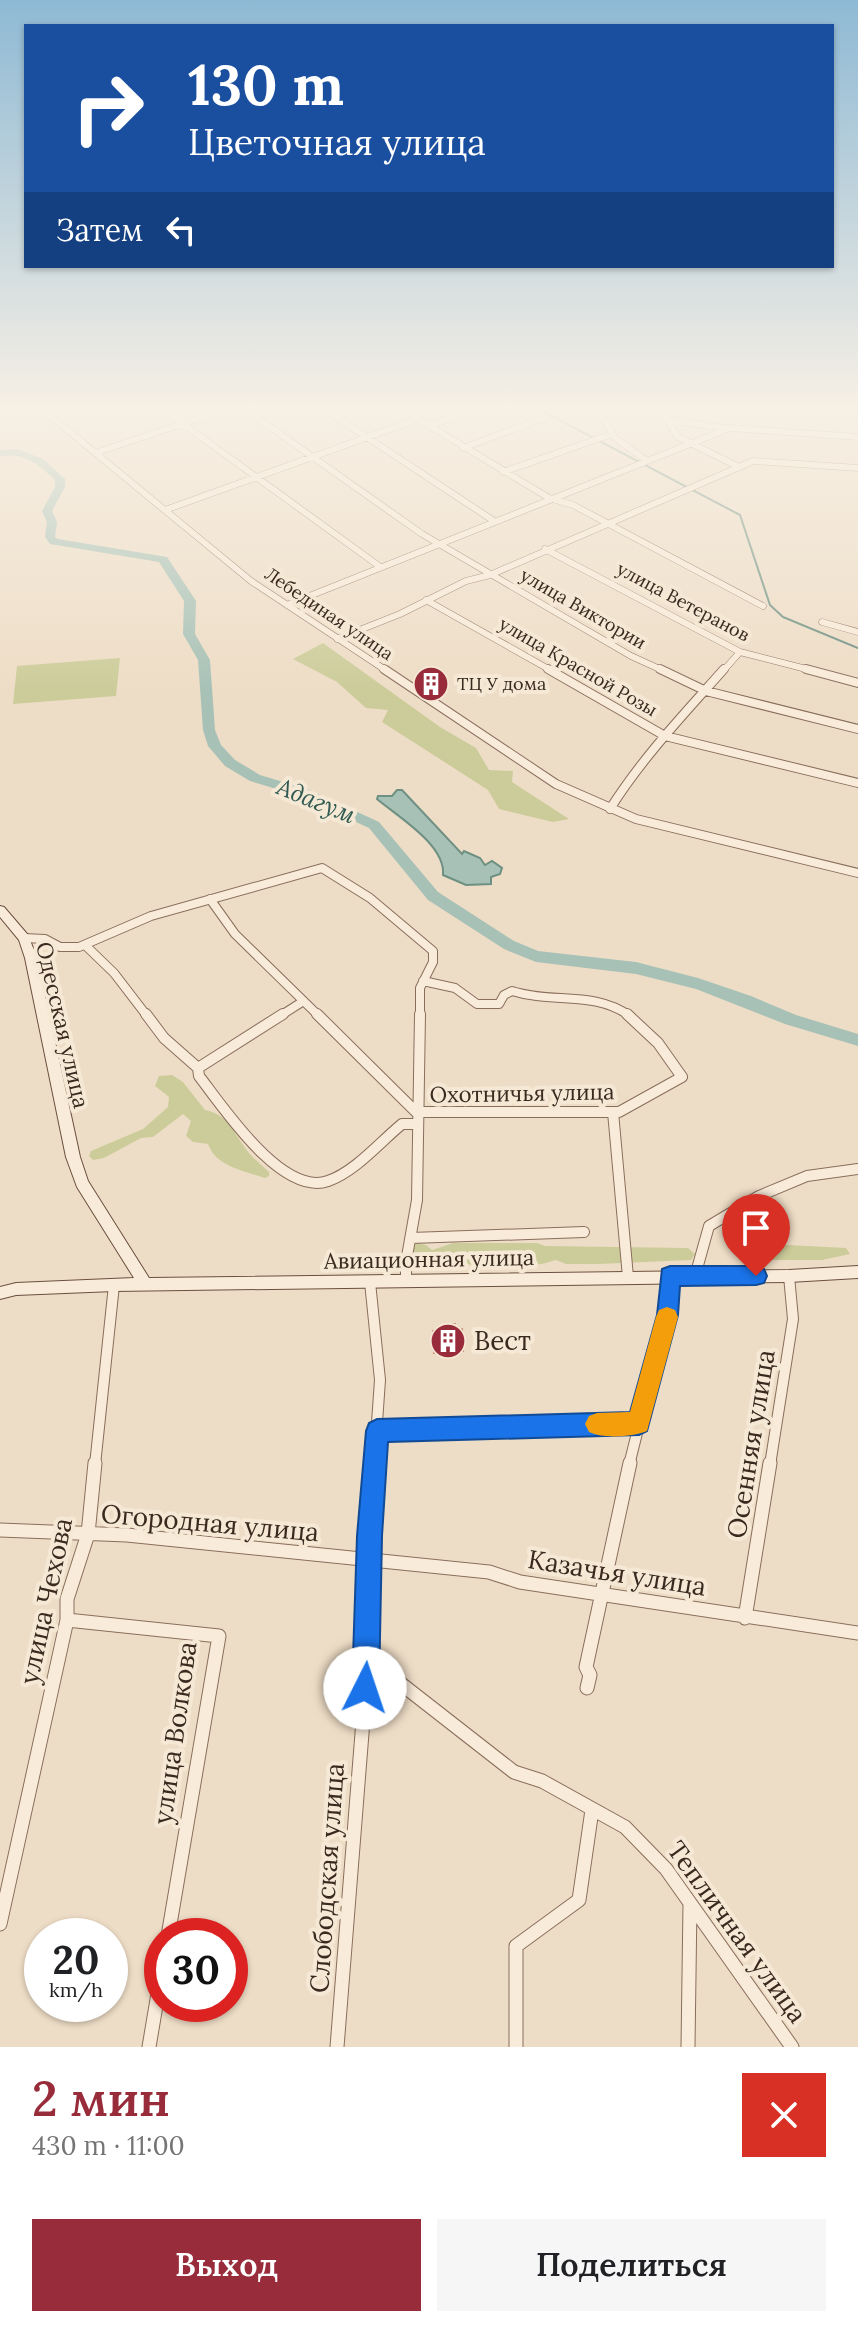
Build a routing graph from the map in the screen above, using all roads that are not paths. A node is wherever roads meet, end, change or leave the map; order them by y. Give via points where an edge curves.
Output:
1 (153, 501) edge
2 (191, 501) edge
3 (287, 501) edge
4 (375, 501) edge
5 (463, 501) edge
6 (543, 501) edge
7 (558, 501) edge
8 (660, 501) edge
9 (165, 510) junction
10 (494, 521) junction
11 (606, 523) junction
12 (436, 543) junction
13 (545, 549) junction
14 (379, 566) junction
15 (490, 575) junction
16 (426, 600) junction
17 (287, 605) junction
18 (763, 606) dead end
19 (822, 622) dead end
20 (858, 632) edge
21 (337, 639) junction
22 (740, 652) junction
23 (858, 683) edge
24 (706, 691) junction
25 (858, 729) edge
26 (665, 736) junction
27 (858, 783) edge
28 (610, 809) junction
29 (858, 873) edge
30 (210, 899) junction
31 (0, 910) edge
32 (24, 938) junction
33 (85, 945) junction
34 (423, 981) junction
35 (302, 1002) junction
36 (198, 1068) junction
37 (613, 1112) junction
38 (416, 1118) junction
39 (858, 1169) edge
40 (584, 1232) dead end
41 (411, 1238) junction
42 (858, 1272) edge
43 (670, 1276) junction
44 (695, 1276) junction
45 (789, 1276) junction
46 (628, 1277) junction
47 (370, 1282) junction
48 (406, 1282) junction
49 (145, 1284) junction
50 (114, 1285) junction
51 (5, 1290) edge
52 (639, 1423) junction
53 (377, 1431) junction
54 (0, 1530) edge
55 (88, 1534) junction
56 (368, 1559) junction
57 (601, 1594) junction
58 (745, 1618) junction
59 (67, 1620) junction
60 (858, 1633) edge
61 (368, 1658) junction
62 (587, 1688) dead end
63 (592, 1810) junction
64 (690, 1904) junction
65 (171, 1918) edge
66 (0, 1924) edge
67 (153, 2022) edge
68 (149, 2047) edge
69 (337, 2047) edge
70 (516, 2047) edge
71 (688, 2047) edge
72 (792, 2047) edge

1 - 9 street, Лебединая улица
2 - 9 street
3 - 14 street
4 - 12 street, улица Виктории
5 - 10 street
6 - 10 street
7 - 11 street
8 - 11 street
9 - 17 street, Лебединая улица
10 - 12 street
11 - 13 street
11 - 18 street
12 - 14 street
12 - 15 street, улица Виктории
13 - 15 street
13 - 22 street, улица Ветеранов
14 - 17 street
15 - 16 street
15 - 24 street, улица Виктории via 631,656
16 - 21 street
16 - 26 street, улица Красной Розы
17 - 21 street, Лебединая улица
19 - 20 street
21 - 28 street, Лебединая улица via 535,771
22 - 23 street, улица Ветеранов
22 - 24 street
24 - 25 street, улица Виктории
24 - 26 street
26 - 27 street, улица Красной Розы
26 - 28 street
28 - 29 street, Лебединая улица
30 - 33 street via 151,916
30 - 34 street via 311,869 327,870 433,951
30 - 35 street, Охотничья улица via 235,934
31 - 32 main road, Одесская улица
32 - 33 street via 45,939 60,947
32 - 49 main road, Одесская улица via 82,1183
33 - 36 street via 164,1038
34 - 37 street, Охотничья улица via 455,988 477,1004 499,1004 512,991 614,1006 655,1039 682,1077
34 - 38 street
35 - 36 street
35 - 38 street, Охотничья улица via 369,1063
36 - 38 street via 199,1076 261,1150 304,1184 326,1182
37 - 38 street, Охотничья улица
37 - 46 street
38 - 41 street via 417,1200
39 - 44 street via 807,1176 709,1226
40 - 41 street
41 - 48 street
42 - 45 main road, Авиационная улица
43 - 44 main road, Авиационная улица
43 - 46 main road, Авиационная улица
43 - 52 street via 667,1315
44 - 45 main road, Авиационная улица
45 - 58 street, Осенняя улица via 793,1319
46 - 48 main road, Авиационная улица
47 - 48 main road, Авиационная улица
47 - 49 main road, Авиационная улица
47 - 53 street, Слободская улица via 380,1380
49 - 50 main road, Авиационная улица
50 - 51 main road, Авиационная улица
50 - 55 street, улица Чехова
52 - 53 street
52 - 57 street
53 - 56 street, Слободская улица
54 - 55 street, Огородная улица
55 - 56 street, Огородная улица
55 - 59 street, улица Чехова via 67,1599
56 - 57 street, Казачья улица via 489,1572
56 - 61 street, Слободская улица
57 - 58 street, Казачья улица
57 - 62 street via 586,1667
58 - 60 street, Казачья улица
59 - 65 street, улица Волкова via 219,1636
59 - 66 street, улица Чехова
61 - 63 street, Тепличная улица via 514,1772 542,1781
61 - 69 street, Слободская улица
63 - 64 street, Тепличная улица via 625,1827 666,1869
63 - 70 street via 579,1900 516,1946
64 - 71 street
64 - 72 street, Тепличная улица
67 - 68 street

